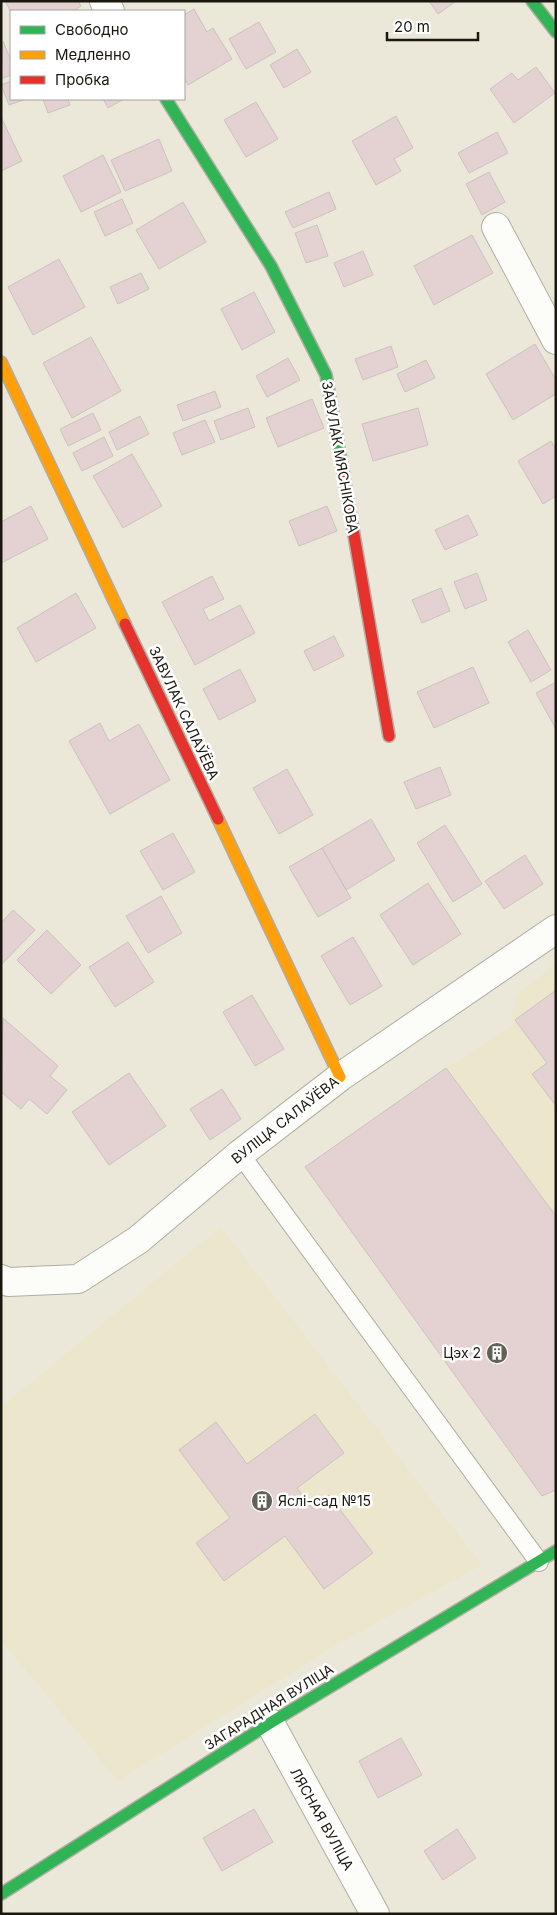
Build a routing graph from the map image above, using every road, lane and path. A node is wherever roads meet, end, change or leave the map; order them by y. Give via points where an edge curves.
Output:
1 (532, 1) edge
2 (556, 32) edge
3 (167, 100) edge
4 (496, 227) dead end
5 (556, 340) edge
6 (1, 362) edge
7 (389, 736) dead end
8 (556, 929) edge
9 (340, 1077) junction
10 (240, 1154) junction
11 (5, 1280) edge
12 (556, 1551) edge
13 (539, 1562) junction
14 (270, 1723) junction
15 (1, 1894) edge
16 (375, 1914) edge

1 - 2 street
3 - 7 street, ЗАВУЛАК МЯСНІКОВА via 271,266 326,375
4 - 5 street
6 - 9 street, ЗАВУЛАК САЛАЎЁВА
8 - 9 street, ВУЛІЦА САЛАЎЁВА
9 - 10 street, ВУЛІЦА САЛАЎЁВА
10 - 11 street, ВУЛІЦА САЛАЎЁВА via 138,1240 78,1279
10 - 13 lane
12 - 13 street, ЗАГАРАДНАЯ ВУЛІЦА
13 - 14 street, ЗАГАРАДНАЯ ВУЛІЦА
14 - 15 street, ЗАГАРАДНАЯ ВУЛІЦА
14 - 16 street, ЛЯСНАЯ ВУЛІЦА

